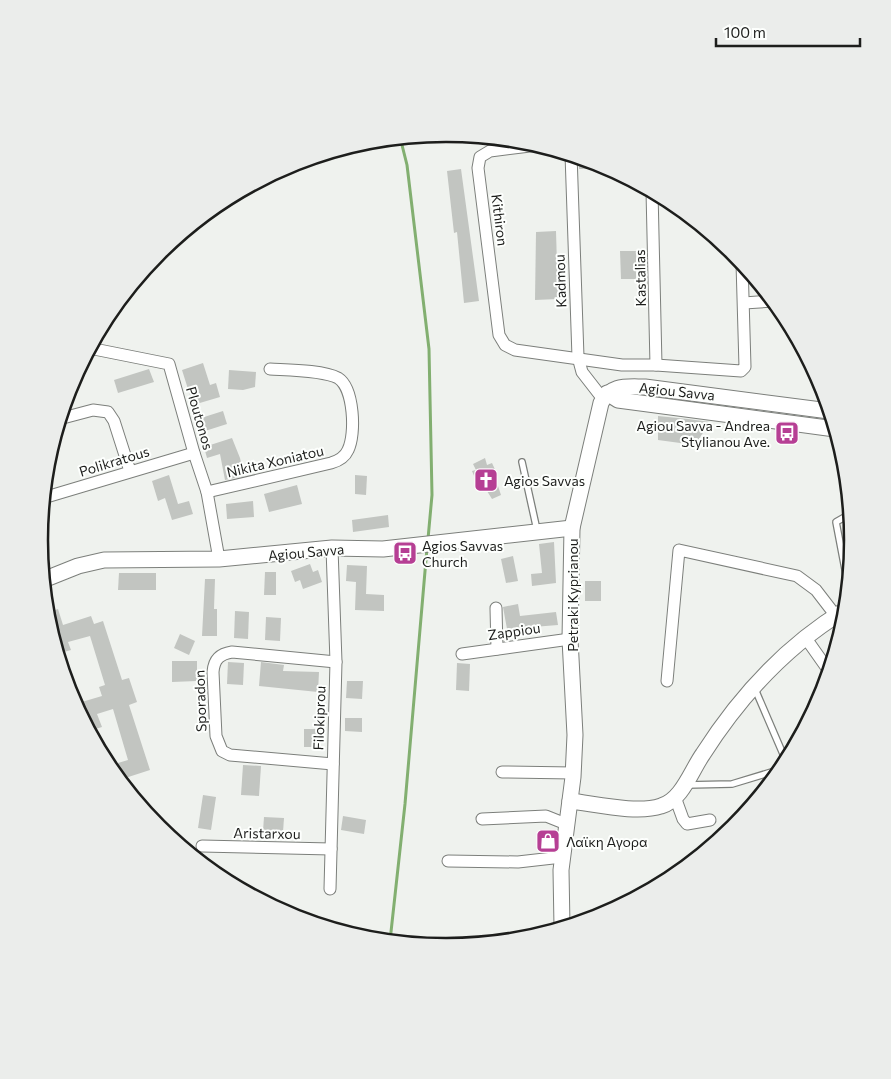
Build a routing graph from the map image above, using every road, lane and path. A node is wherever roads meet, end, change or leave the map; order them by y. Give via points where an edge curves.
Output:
1 (514, 148) edge
2 (571, 162) edge
3 (652, 200) edge
4 (743, 274) edge
5 (764, 301) edge
6 (744, 302) junction
7 (96, 349) edge
8 (578, 358) junction
9 (656, 365) junction
10 (270, 368) dead end
11 (605, 396) junction
12 (821, 409) edge
13 (67, 417) edge
14 (827, 428) edge
15 (194, 453) junction
16 (522, 462) dead end
17 (130, 471) junction
18 (208, 492) junction
19 (50, 496) edge
20 (843, 518) edge
21 (572, 528) junction
22 (537, 532) junction
23 (332, 548) junction
24 (219, 559) junction
25 (843, 560) edge
26 (49, 577) edge
27 (496, 608) dead end
28 (837, 610) edge
29 (836, 616) edge
30 (805, 637) junction
31 (570, 639) junction
32 (497, 649) junction
33 (462, 654) dead end
34 (336, 662) junction
35 (823, 663) edge
36 (667, 681) dead end
37 (754, 687) junction
38 (782, 752) edge
39 (333, 764) junction
40 (502, 772) dead end
41 (573, 773) junction
42 (767, 773) edge
43 (680, 791) junction
44 (570, 801) junction
45 (482, 819) dead end
46 (710, 820) dead end
47 (566, 824) junction
48 (202, 846) dead end
49 (331, 850) junction
50 (562, 857) junction
51 (448, 861) dead end
52 (330, 889) dead end
53 (562, 920) edge

1 - 8 street, Kithiron via 490,151 480,157 478,168 499,335 515,350
2 - 8 street, Kadmou
3 - 9 street, Kastalias
4 - 6 street
5 - 6 street
6 - 9 street via 744,367 741,370
7 - 15 street, Ploutonos via 169,364
8 - 9 street via 622,365
8 - 11 street, Kadmou via 582,372
10 - 18 street, Nikita Xoniatou via 331,375 344,383 351,402 352,438 348,451 330,463
11 - 12 main road, Agiou Savva via 619,386 645,387
11 - 14 main road, Agiou Savva
11 - 21 main road, Petraki Kyprianou
13 - 17 street via 93,410 108,412
15 - 17 street, Polikratous
15 - 18 street, Ploutonos
16 - 22 lane
17 - 19 street, Polikratous
18 - 24 street, Ploutonos
20 - 25 lane via 836,522
21 - 22 main road, Agiou Savva
21 - 31 main road, Petraki Kyprianou
22 - 23 main road, Agiou Savva via 383,549
23 - 24 main road, Agiou Savva
23 - 34 street, Filokiprou
24 - 26 main road, Agiou Savva via 104,560
27 - 32 street
28 - 36 street via 797,576 679,550
29 - 30 main road
30 - 35 street
30 - 37 main road
31 - 32 street, Zappiou
31 - 41 main road, Petraki Kyprianou
32 - 33 street, Zappiou
34 - 39 street, Filokiprou
34 - 39 street, Sporadon via 232,652 219,656 213,672 216,736 222,751 230,755
37 - 38 lane
37 - 43 main road via 711,742
39 - 49 street, Filokiprou
40 - 41 street
41 - 44 main road, Petraki Kyprianou
42 - 43 lane via 732,784
43 - 44 main road via 660,807 648,809
43 - 46 street via 683,819 688,824
44 - 47 main road, Petraki Kyprianou
45 - 47 street via 546,816
47 - 50 main road, Petraki Kyprianou
48 - 49 street, Aristarxou
49 - 52 street, Filokiprou
50 - 51 street via 518,862
50 - 53 main road, Petraki Kyprianou

